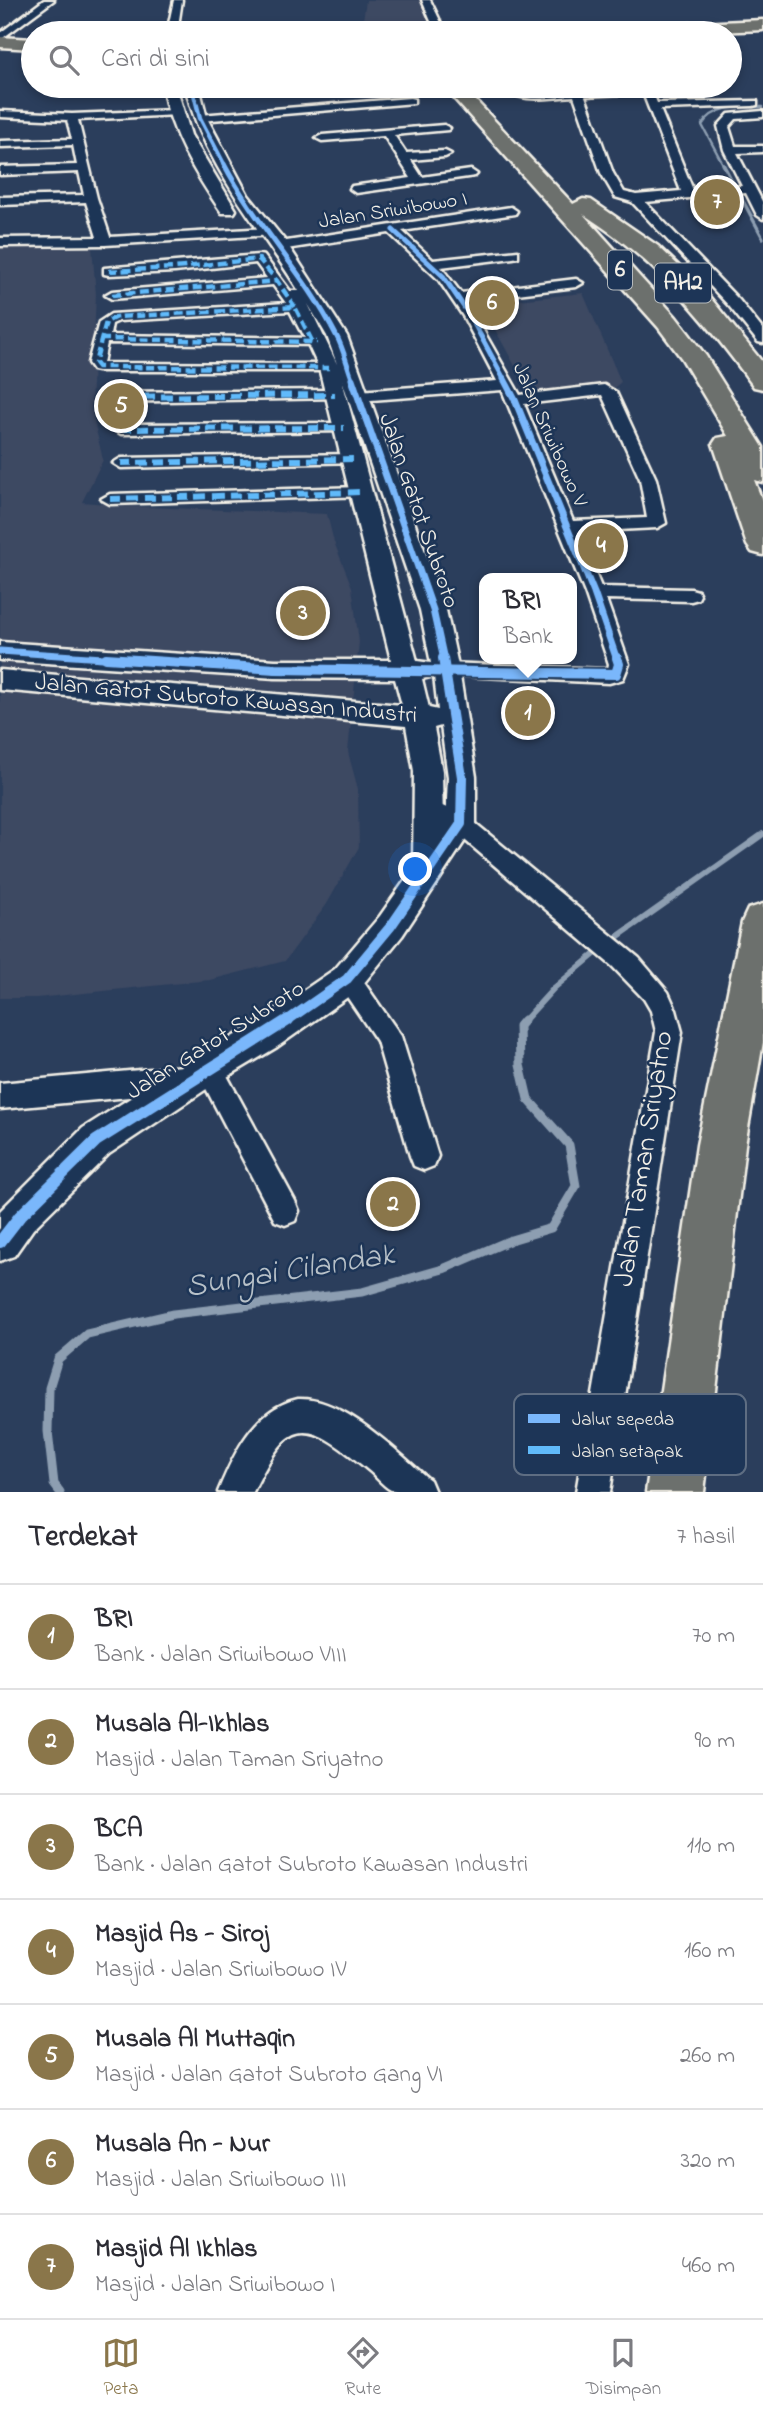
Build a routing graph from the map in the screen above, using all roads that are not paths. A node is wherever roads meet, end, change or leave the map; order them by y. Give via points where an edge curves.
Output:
1 (50, 0) edge
2 (178, 0) edge
3 (426, 0) edge
4 (23, 21) edge
5 (174, 21) edge
6 (436, 21) edge
7 (21, 23) edge
8 (763, 25) edge
9 (742, 26) edge
10 (763, 33) edge
11 (742, 34) edge
12 (0, 39) edge
13 (21, 42) edge
14 (0, 53) edge
15 (21, 54) edge
16 (171, 98) edge
17 (195, 98) edge
18 (463, 98) edge
19 (486, 98) edge
20 (580, 98) edge
21 (650, 98) edge
22 (406, 102) dead end
23 (763, 102) edge
24 (653, 107) junction
25 (174, 113) junction
26 (0, 114) edge
27 (763, 114) edge
28 (72, 117) junction
29 (200, 118) junction
30 (444, 128) dead end
31 (386, 131) junction
32 (322, 138) dead end
33 (78, 142) junction
34 (0, 144) edge
35 (763, 149) edge
36 (730, 150) junction
37 (445, 154) dead end
38 (401, 157) junction
39 (83, 168) junction
40 (0, 171) edge
41 (471, 174) dead end
42 (418, 180) junction
43 (356, 189) dead end
44 (743, 189) junction
45 (688, 193) junction
46 (91, 198) junction
47 (636, 199) junction
48 (0, 201) edge
49 (511, 211) dead end
50 (763, 215) edge
51 (393, 230) junction
52 (266, 237) junction
53 (106, 240) junction
54 (0, 242) edge
55 (513, 254) dead end
56 (433, 264) junction
57 (109, 271) dead end
58 (277, 281) junction
59 (576, 283) dead end
60 (112, 295) dead end
61 (458, 297) junction
62 (295, 307) junction
63 (100, 339) junction
64 (763, 339) edge
65 (315, 342) junction
66 (693, 356) junction
67 (329, 368) junction
68 (756, 391) edge
69 (511, 393) junction
70 (335, 395) junction
71 (358, 396) junction
72 (110, 397) dead end
73 (344, 428) junction
74 (121, 429) dead end
75 (354, 459) junction
76 (121, 463) dead end
77 (763, 473) edge
78 (362, 492) junction
79 (110, 499) dead end
80 (567, 527) junction
81 (763, 545) edge
82 (594, 593) junction
83 (691, 595) dead end
84 (0, 651) edge
85 (405, 670) junction
86 (446, 670) junction
87 (0, 680) edge
88 (418, 717) junction
89 (453, 720) junction
90 (429, 809) junction
91 (461, 824) junction
92 (428, 870) junction
93 (761, 934) edge
94 (347, 979) junction
95 (201, 1073) junction
96 (0, 1096) edge
97 (424, 1156) dead end
98 (285, 1211) dead end
99 (0, 1242) edge
100 (609, 1394) edge
101 (688, 1394) edge
102 (235, 1492) edge
103 (418, 1492) edge

1 - 4 street
2 - 5 street
3 - 6 street
7 - 12 street
8 - 9 highway
10 - 11 highway
12 - 13 highway
14 - 15 highway
16 - 25 street, Jalan Gatot Subroto
17 - 29 street, Jalan Gatot Subroto
18 - 66 highway, 6 via 536,174
19 - 68 highway, AH2 via 583,205 670,269 715,317
20 - 47 street via 607,173 619,194
21 - 24 street
22 - 29 street
23 - 24 street
24 - 45 street
25 - 28 street
25 - 52 street, Jalan Gatot Subroto via 227,209
26 - 28 street
27 - 36 street via 726,120 723,126
28 - 33 street
29 - 52 street, Jalan Gatot Subroto
30 - 31 street
31 - 32 street
31 - 38 street
33 - 34 street
33 - 39 street
35 - 36 street
36 - 44 street
37 - 38 street
38 - 42 street
39 - 40 street
39 - 46 street
41 - 42 street
42 - 43 street
44 - 45 street
44 - 50 street
45 - 47 street
46 - 48 street
46 - 53 street
47 - 64 street
49 - 51 street, Jalan Sriwibowo I
51 - 52 street, Jalan Sriwibowo I
51 - 56 street, Jalan Sriwibowo V
52 - 53 street, Jalan Sriwibowo I
52 - 65 street, Jalan Gatot Subroto
52 - 71 street, Jalan Gatot Subroto via 329,320
53 - 54 street, Jalan Sriwibowo I
55 - 56 street
56 - 61 street, Jalan Sriwibowo V
57 - 58 street via 259,259
58 - 60 street
58 - 62 street
59 - 61 street
61 - 69 street, Jalan Sriwibowo V
62 - 63 street via 116,317 106,322
62 - 65 street
63 - 65 street
63 - 67 street via 98,367
65 - 67 street, Jalan Gatot Subroto
66 - 77 highway, 6
66 - 81 highway
67 - 70 street, Jalan Gatot Subroto
69 - 71 street
69 - 80 street, Jalan Sriwibowo V
69 - 80 street via 604,390 648,479 657,523
70 - 72 street
70 - 73 street, Jalan Gatot Subroto
71 - 86 street, Jalan Gatot Subroto via 433,610
73 - 74 street
73 - 75 street, Jalan Gatot Subroto
75 - 76 street
75 - 78 street, Jalan Gatot Subroto
78 - 79 street
78 - 85 street, Jalan Gatot Subroto
80 - 82 street, Jalan Sriwibowo V
82 - 83 street
82 - 86 street, Jalan Sriwibowo V via 619,664 616,674
84 - 85 street, Jalan Gatot Subroto Kawasan Industri via 275,669
85 - 86 street, Jalan Gatot Subroto Kawasan Industri
85 - 88 street, Jalan Gatot Subroto
86 - 89 street, Jalan Gatot Subroto
87 - 88 street, Jalan Gatot Subroto Kawasan Industri
88 - 89 street, Jalan Gatot Subroto Kawasan Industri
88 - 90 street, Jalan Gatot Subroto via 428,771
89 - 91 street, Jalan Gatot Subroto via 462,777
90 - 91 street, Jalan Taman Sriyatno
90 - 92 street, Jalan Gatot Subroto
91 - 92 street, Jalan Gatot Subroto
91 - 100 street, Jalan Taman Sriyatno via 621,958 667,1012 668,1032
92 - 94 street, Jalan Gatot Subroto via 391,926
93 - 101 highway via 721,1146
94 - 95 street, Jalan Gatot Subroto via 265,1036
94 - 97 street via 388,1036
95 - 96 street
95 - 98 street
95 - 99 street, Jalan Gatot Subroto via 96,1141
102 - 103 street via 271,1429 288,1416 308,1415 337,1427

